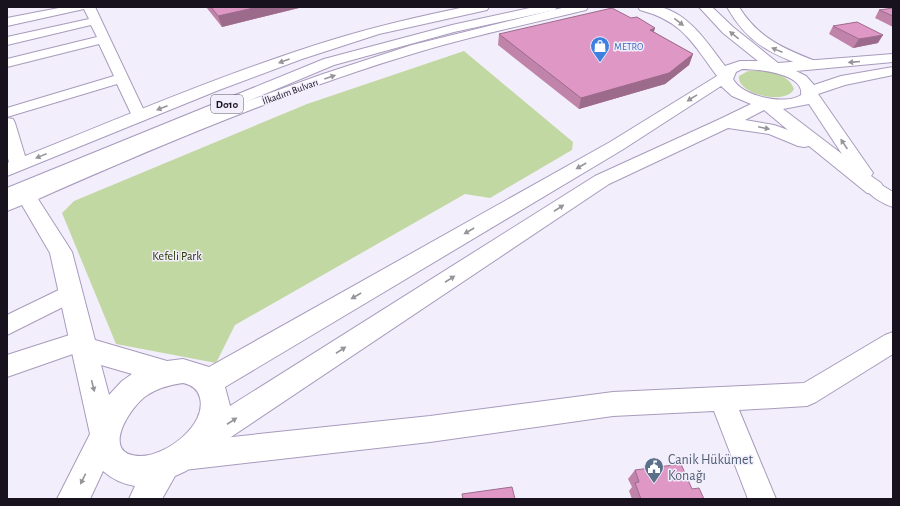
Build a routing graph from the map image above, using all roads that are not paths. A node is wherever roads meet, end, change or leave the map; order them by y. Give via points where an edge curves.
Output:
1 (81, 7) edge
2 (89, 7) edge
3 (483, 7) edge
4 (516, 7) edge
5 (551, 7) edge
6 (582, 7) edge
7 (644, 7) edge
8 (733, 7) edge
9 (700, 17) edge
10 (95, 21) junction
11 (7, 22) edge
12 (449, 26) junction
13 (104, 39) junction
14 (7, 41) edge
15 (893, 58) edge
16 (7, 63) edge
17 (814, 65) junction
18 (776, 68) junction
19 (893, 71) edge
20 (724, 77) junction
21 (122, 78) junction
22 (809, 92) junction
23 (765, 103) junction
24 (7, 113) edge
25 (139, 117) junction
26 (7, 123) edge
27 (726, 123) junction
28 (821, 148) junction
29 (13, 167) edge
30 (874, 188) junction
31 (12, 196) edge
32 (893, 201) edge
33 (71, 293) junction
34 (7, 326) edge
35 (893, 342) edge
36 (83, 345) junction
37 (7, 366) edge
38 (166, 373) junction
39 (208, 382) junction
40 (722, 399) junction
41 (105, 435) junction
42 (182, 455) junction
43 (73, 499) edge
44 (145, 499) edge
45 (762, 499) edge

1 - 11 street
2 - 10 street
3 -> 25 main road via 431,17 340,41
4 - 12 main road, İlkadım Bulvarı / D010
5 - 12 main road, İlkadım Bulvarı / D010
31 -> 6 main road, İlkadım Bulvarı via 328,77 417,48
7 -> 20 main road via 677,19 696,36
17 -> 8 main road via 768,46 747,28
18 -> 9 main road via 728,30
9 - 20 main road via 724,64
10 - 13 street
10 - 14 street
12 - 31 main road, İlkadım Bulvarı / D010 via 328,62
13 - 16 street
13 - 21 street
15 -> 17 main road
17 - 18 main road
18 - 20 main road via 740,65 726,72
18 - 22 main road via 799,79
19 - 22 main road via 842,81
20 - 23 main road via 736,92
20 -> 39 main road via 616,146
21 - 24 street
21 - 25 street
22 - 23 main road via 807,98 796,103
30 -> 22 main road
23 - 27 main road
23 - 28 main road
25 -> 29 main road
26 - 29 main road
27 -> 28 main road via 774,130
42 -> 27 main road via 602,180
28 - 30 main road
30 - 32 street
31 - 33 main road via 61,252
33 - 34 street
33 - 36 main road
35 - 40 street via 807,394
36 - 37 street
36 - 38 main road
36 -> 41 main road
38 - 39 main road via 183,371 197,374
38 - 41 main road via 133,389 110,418
39 - 42 main road via 214,394 216,409 210,425
40 - 42 street via 613,404 430,429
40 - 45 street
41 - 42 main road via 106,450 114,462 127,469 145,471
41 -> 43 main road
42 - 44 main road

